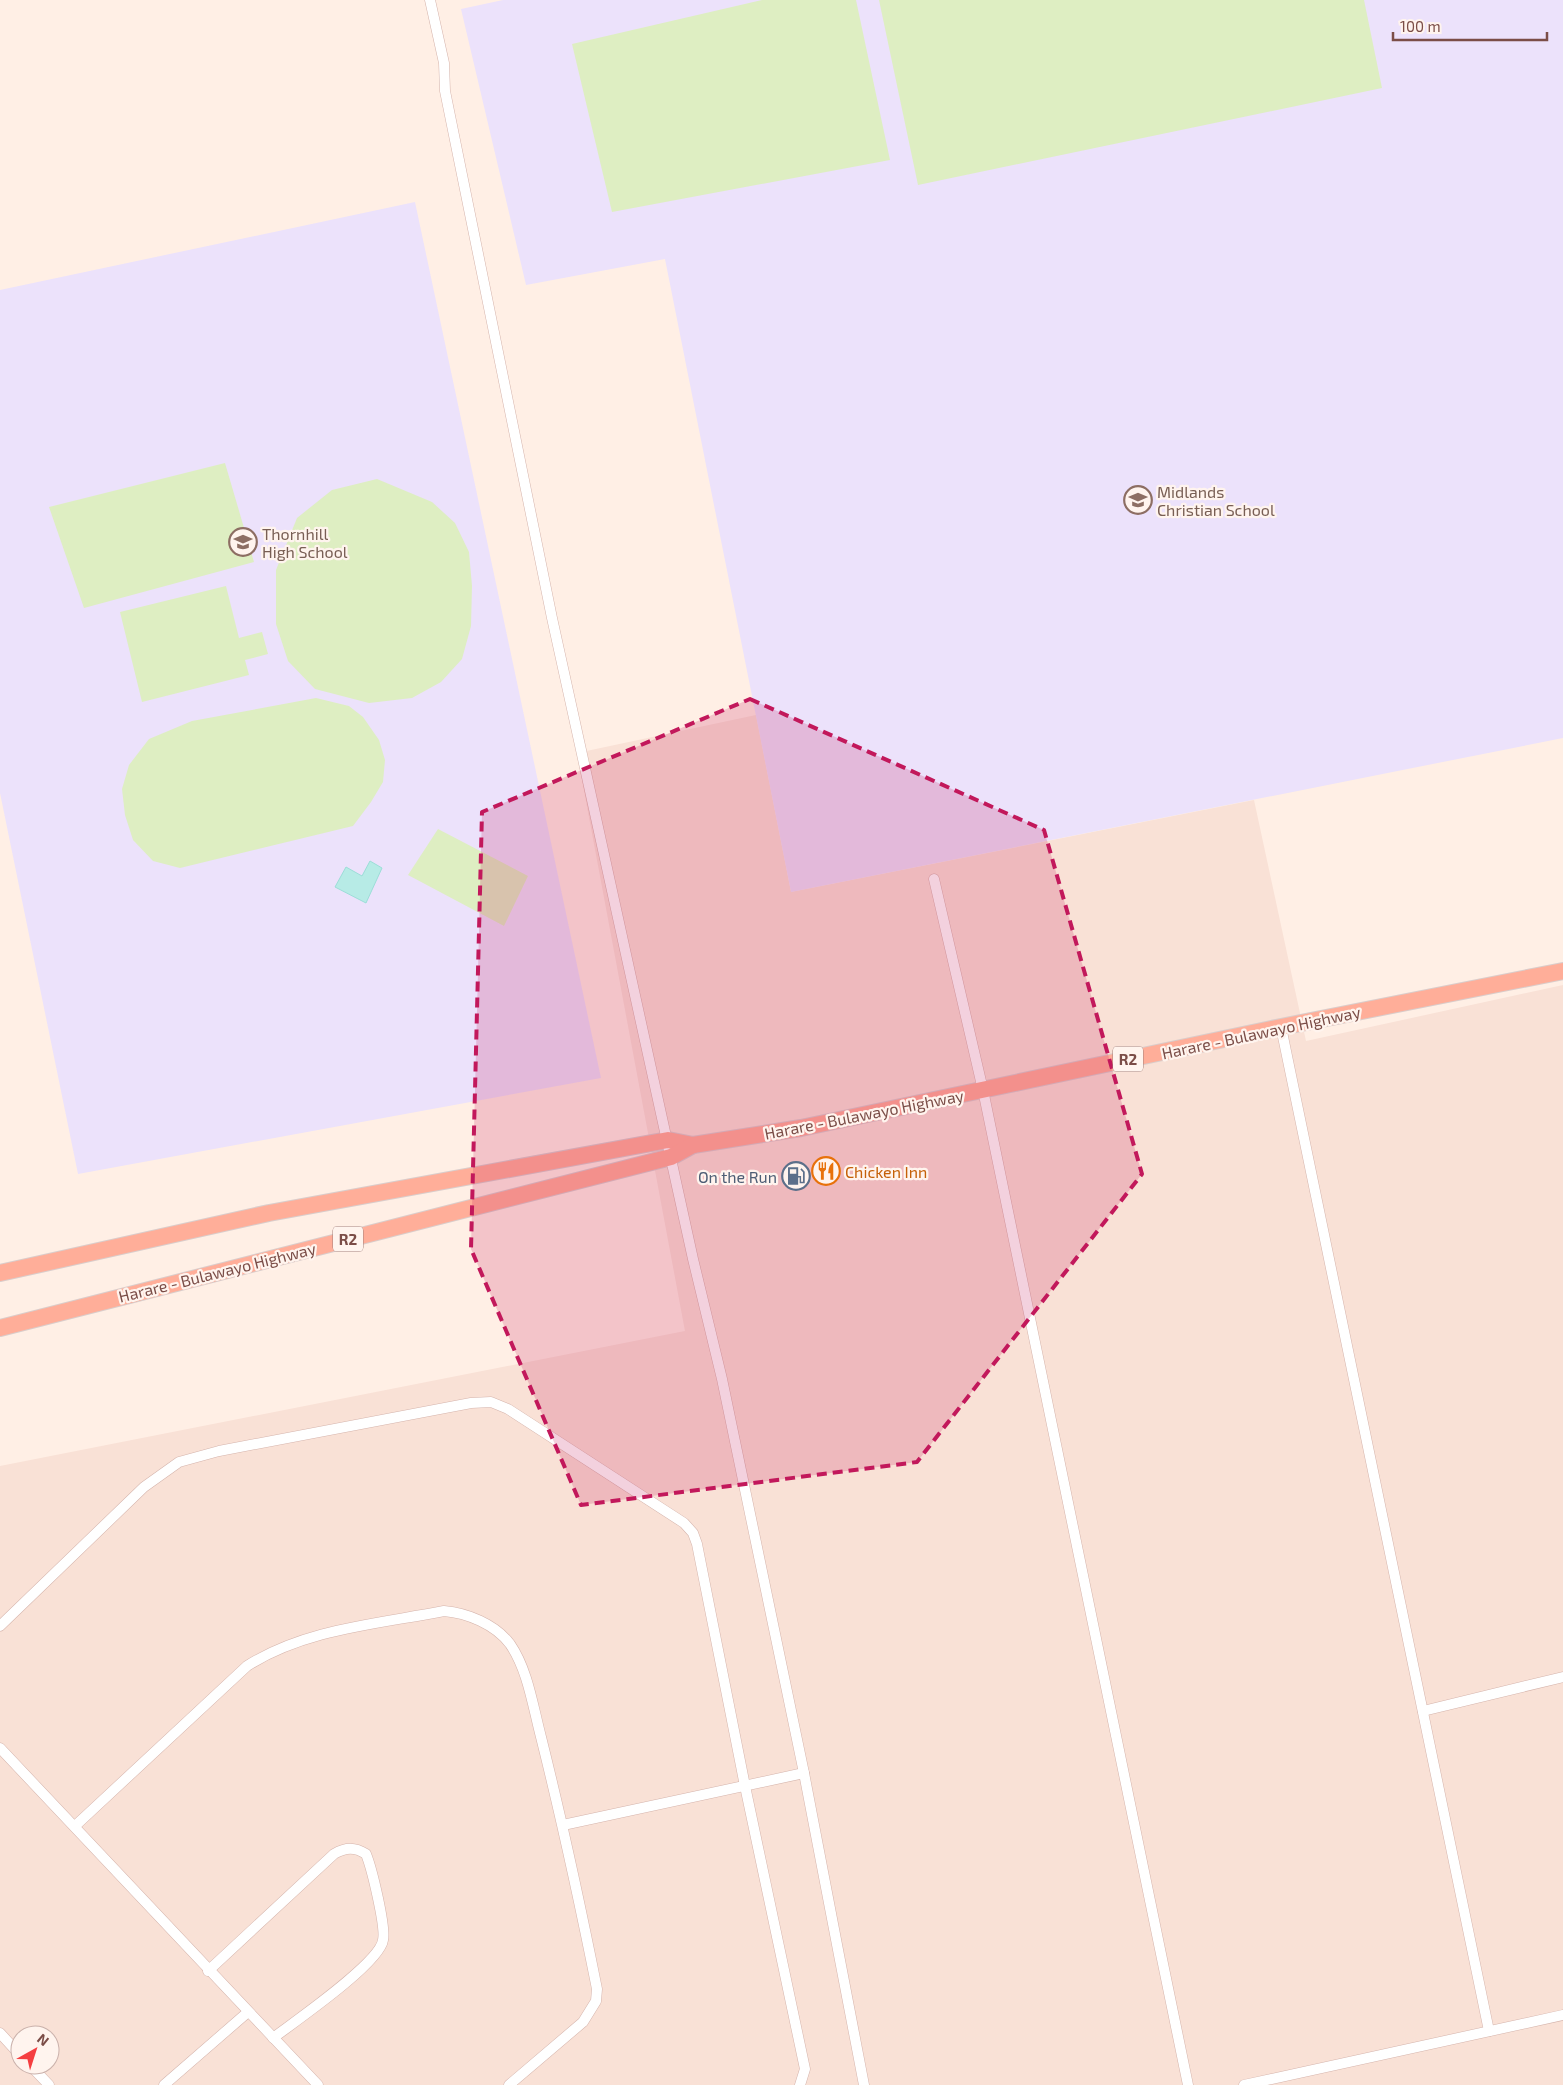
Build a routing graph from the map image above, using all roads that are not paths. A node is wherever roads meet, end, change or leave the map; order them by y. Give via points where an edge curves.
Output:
1 (430, 0) edge
2 (934, 879) dead end
3 (1563, 971) edge
4 (1280, 1027) junction
5 (983, 1090) junction
6 (668, 1140) junction
7 (693, 1145) junction
8 (671, 1157) junction
9 (0, 1273) edge
10 (0, 1328) edge
11 (0, 1626) edge
12 (1563, 1676) edge
13 (1423, 1711) junction
14 (0, 1748) edge
15 (804, 1772) junction
16 (745, 1786) junction
17 (564, 1825) junction
18 (74, 1826) junction
19 (208, 1971) junction
20 (248, 2012) junction
21 (1563, 2016) edge
22 (1489, 2030) junction
23 (0, 2034) edge
24 (273, 2038) junction
25 (10, 2044) edge
26 (40, 2075) edge
27 (49, 2085) edge
28 (164, 2085) edge
29 (318, 2085) edge
30 (509, 2085) edge
31 (800, 2085) edge
32 (864, 2085) edge
33 (1188, 2085) edge
34 (1244, 2085) edge

1 - 6 street via 552,618
2 - 5 street
3 - 4 highway, Harare - Bulawayo Highway / R2
4 - 5 highway, Harare - Bulawayo Highway / R2
4 - 13 street
5 - 7 highway, Harare - Bulawayo Highway / R2 via 801,1128
5 - 33 street
6 - 7 highway, Harare - Bulawayo Highway / R2
6 - 8 street
6 - 9 highway, Harare - Bulawayo Highway / R2 via 269,1213
7 - 8 highway, Harare - Bulawayo Highway / R2
8 - 10 highway, Harare - Bulawayo Highway / R2
8 - 15 street via 722,1379
11 - 16 street via 144,1487 179,1462 248,1445 471,1403 491,1402 508,1409 684,1523 693,1533
12 - 13 street
13 - 22 street
14 - 18 street
15 - 16 street
15 - 32 street
16 - 17 street
16 - 31 street via 805,2069
17 - 18 street via 516,1654 508,1642 474,1617 444,1612 316,1635 265,1655 247,1666
17 - 30 street via 597,1989 596,2001 583,2022
18 - 19 street
19 - 20 street
19 - 24 street via 334,1854 352,1848 366,1854 383,1927 380,1950 360,1970
20 - 24 street
20 - 28 street
21 - 22 street
22 - 34 street
23 - 25 street
24 - 29 street
26 - 27 street

